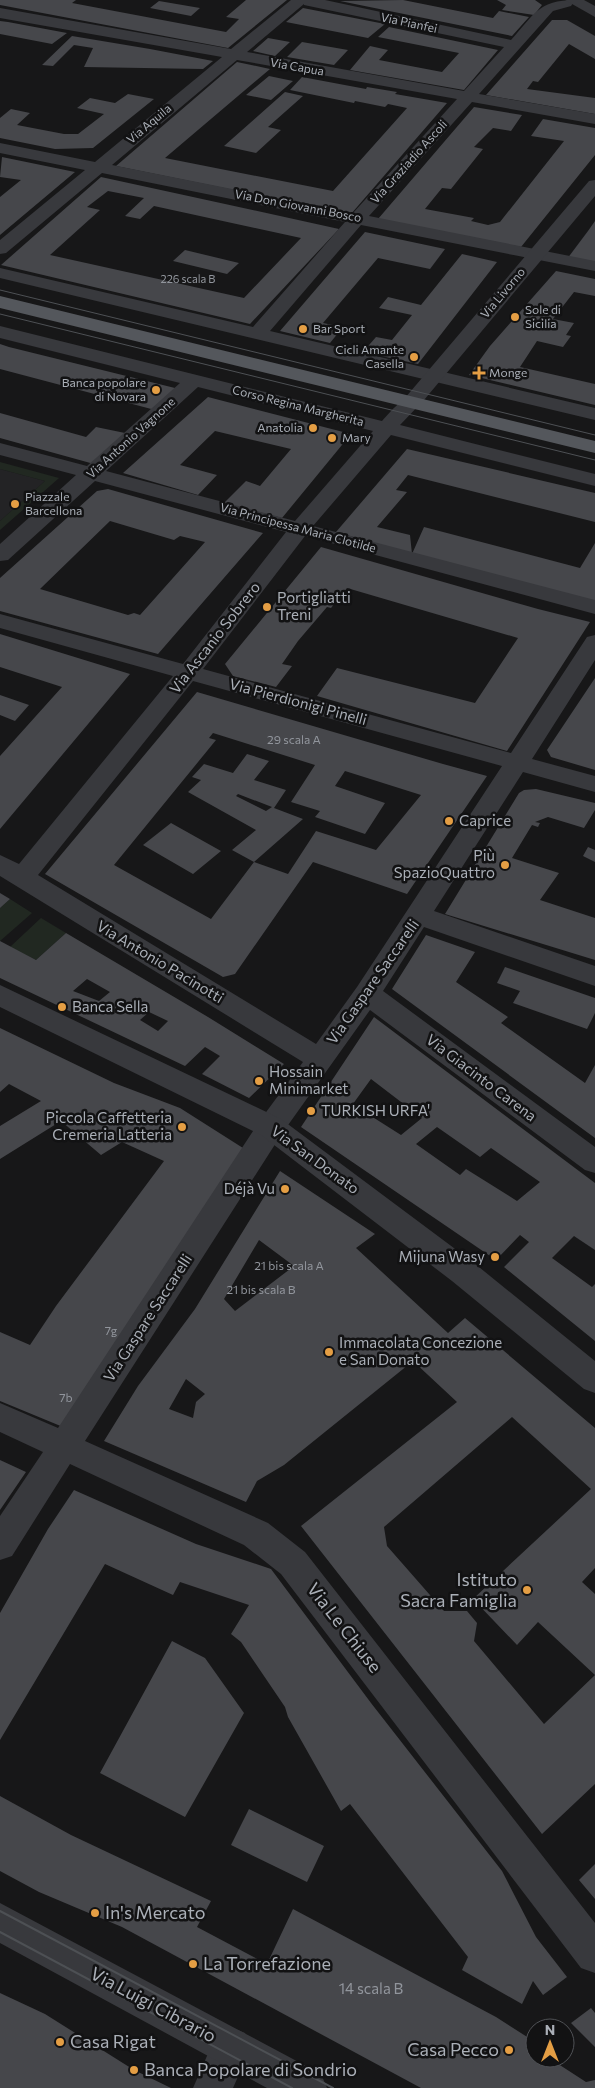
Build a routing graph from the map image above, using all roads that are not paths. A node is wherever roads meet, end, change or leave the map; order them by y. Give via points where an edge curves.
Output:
1 (300, 0) edge
2 (304, 0) edge
3 (567, 0) edge
4 (574, 0) edge
5 (595, 12) edge
6 (0, 13) edge
7 (514, 45) junction
8 (232, 55) junction
9 (468, 96) junction
10 (595, 119) edge
11 (0, 148) edge
12 (97, 167) junction
13 (595, 185) edge
14 (358, 218) junction
15 (0, 249) edge
16 (535, 254) junction
17 (595, 266) edge
18 (0, 273) edge
19 (0, 302) edge
20 (0, 332) edge
21 (257, 335) junction
22 (436, 374) junction
23 (193, 381) junction
24 (412, 402) junction
25 (595, 414) edge
26 (387, 428) junction
27 (595, 447) edge
28 (0, 449) edge
29 (92, 474) junction
30 (595, 480) edge
31 (300, 528) junction
32 (0, 555) edge
33 (595, 607) edge
34 (0, 621) edge
35 (595, 642) edge
36 (189, 672) junction
37 (518, 763) junction
38 (595, 784) edge
39 (11, 871) edge
40 (419, 916) junction
41 (595, 976) edge
42 (367, 994) junction
43 (0, 995) edge
44 (320, 1059) junction
45 (271, 1127) junction
46 (595, 1162) edge
47 (595, 1380) edge
48 (0, 1417) edge
49 (65, 1446) junction
50 (0, 1545) edge
51 (0, 1922) edge
52 (595, 1954) edge
53 (232, 2047) junction
54 (213, 2088) edge
55 (307, 2088) edge

1 - 8 street, Via Aquila
2 - 7 street, Via Pianfei
3 - 7 street, Via Graziadio Ascoli via 548,8
4 - 5 street
6 - 8 street, Via Capua
7 - 9 street, Via Graziadio Ascoli
8 - 9 street, Via Capua
8 - 12 street, Via Aquila
9 - 10 street, Via Capua
9 - 14 street, Via Graziadio Ascoli
11 - 12 street, Via Don Giovanni Bosco
12 - 14 street, Via Don Giovanni Bosco
12 - 15 street, Via Aquila
13 - 16 street, Via Livorno
14 - 16 street, Via Don Giovanni Bosco
14 - 21 street, Via Graziadio Ascoli
16 - 17 street, Via Don Giovanni Bosco
16 - 22 street, Via Livorno
18 - 21 street
19 - 24 main road
20 - 23 street, Corso Regina Margherita
21 - 22 street
22 - 24 street, Via Livorno
22 - 25 street
23 - 26 street, Corso Regina Margherita
23 - 29 street, Via Antonio Vagnone
24 - 26 street, Via Ascanio Sobrero
24 - 27 main road
26 - 30 street, Corso Regina Margherita
26 - 31 street, Via Ascanio Sobrero
28 - 29 street, Via Principessa Maria Clotilde
29 - 31 street, Via Principessa Maria Clotilde
29 - 32 street, Via Antonio Vagnone
31 - 33 street, Via Principessa Maria Clotilde
31 - 36 street, Via Ascanio Sobrero
34 - 36 street, Via Pierdionigi Pinelli
35 - 37 street, Via Gaspare Saccarelli
36 - 37 street, Via Pierdionigi Pinelli
36 - 39 street, Via Ascanio Sobrero
37 - 38 street, Via Pierdionigi Pinelli
37 - 40 street, Via Gaspare Saccarelli
39 - 44 street, Via Antonio Pacinotti
40 - 41 street
40 - 42 street, Via Gaspare Saccarelli
42 - 44 street, Via Gaspare Saccarelli
42 - 46 street, Via Giacinto Carena
43 - 45 street, Via San Donato
44 - 45 street, Via Gaspare Saccarelli
45 - 47 street, Via San Donato via 463,1272
45 - 49 street, Via Gaspare Saccarelli
48 - 49 street, Via Le Chiuse
49 - 50 street, Via Gaspare Saccarelli
49 - 52 street, Via Le Chiuse via 256,1534 293,1562
51 - 53 street, Via Luigi Cibrario
53 - 54 street
53 - 55 street, Via Luigi Cibrario

